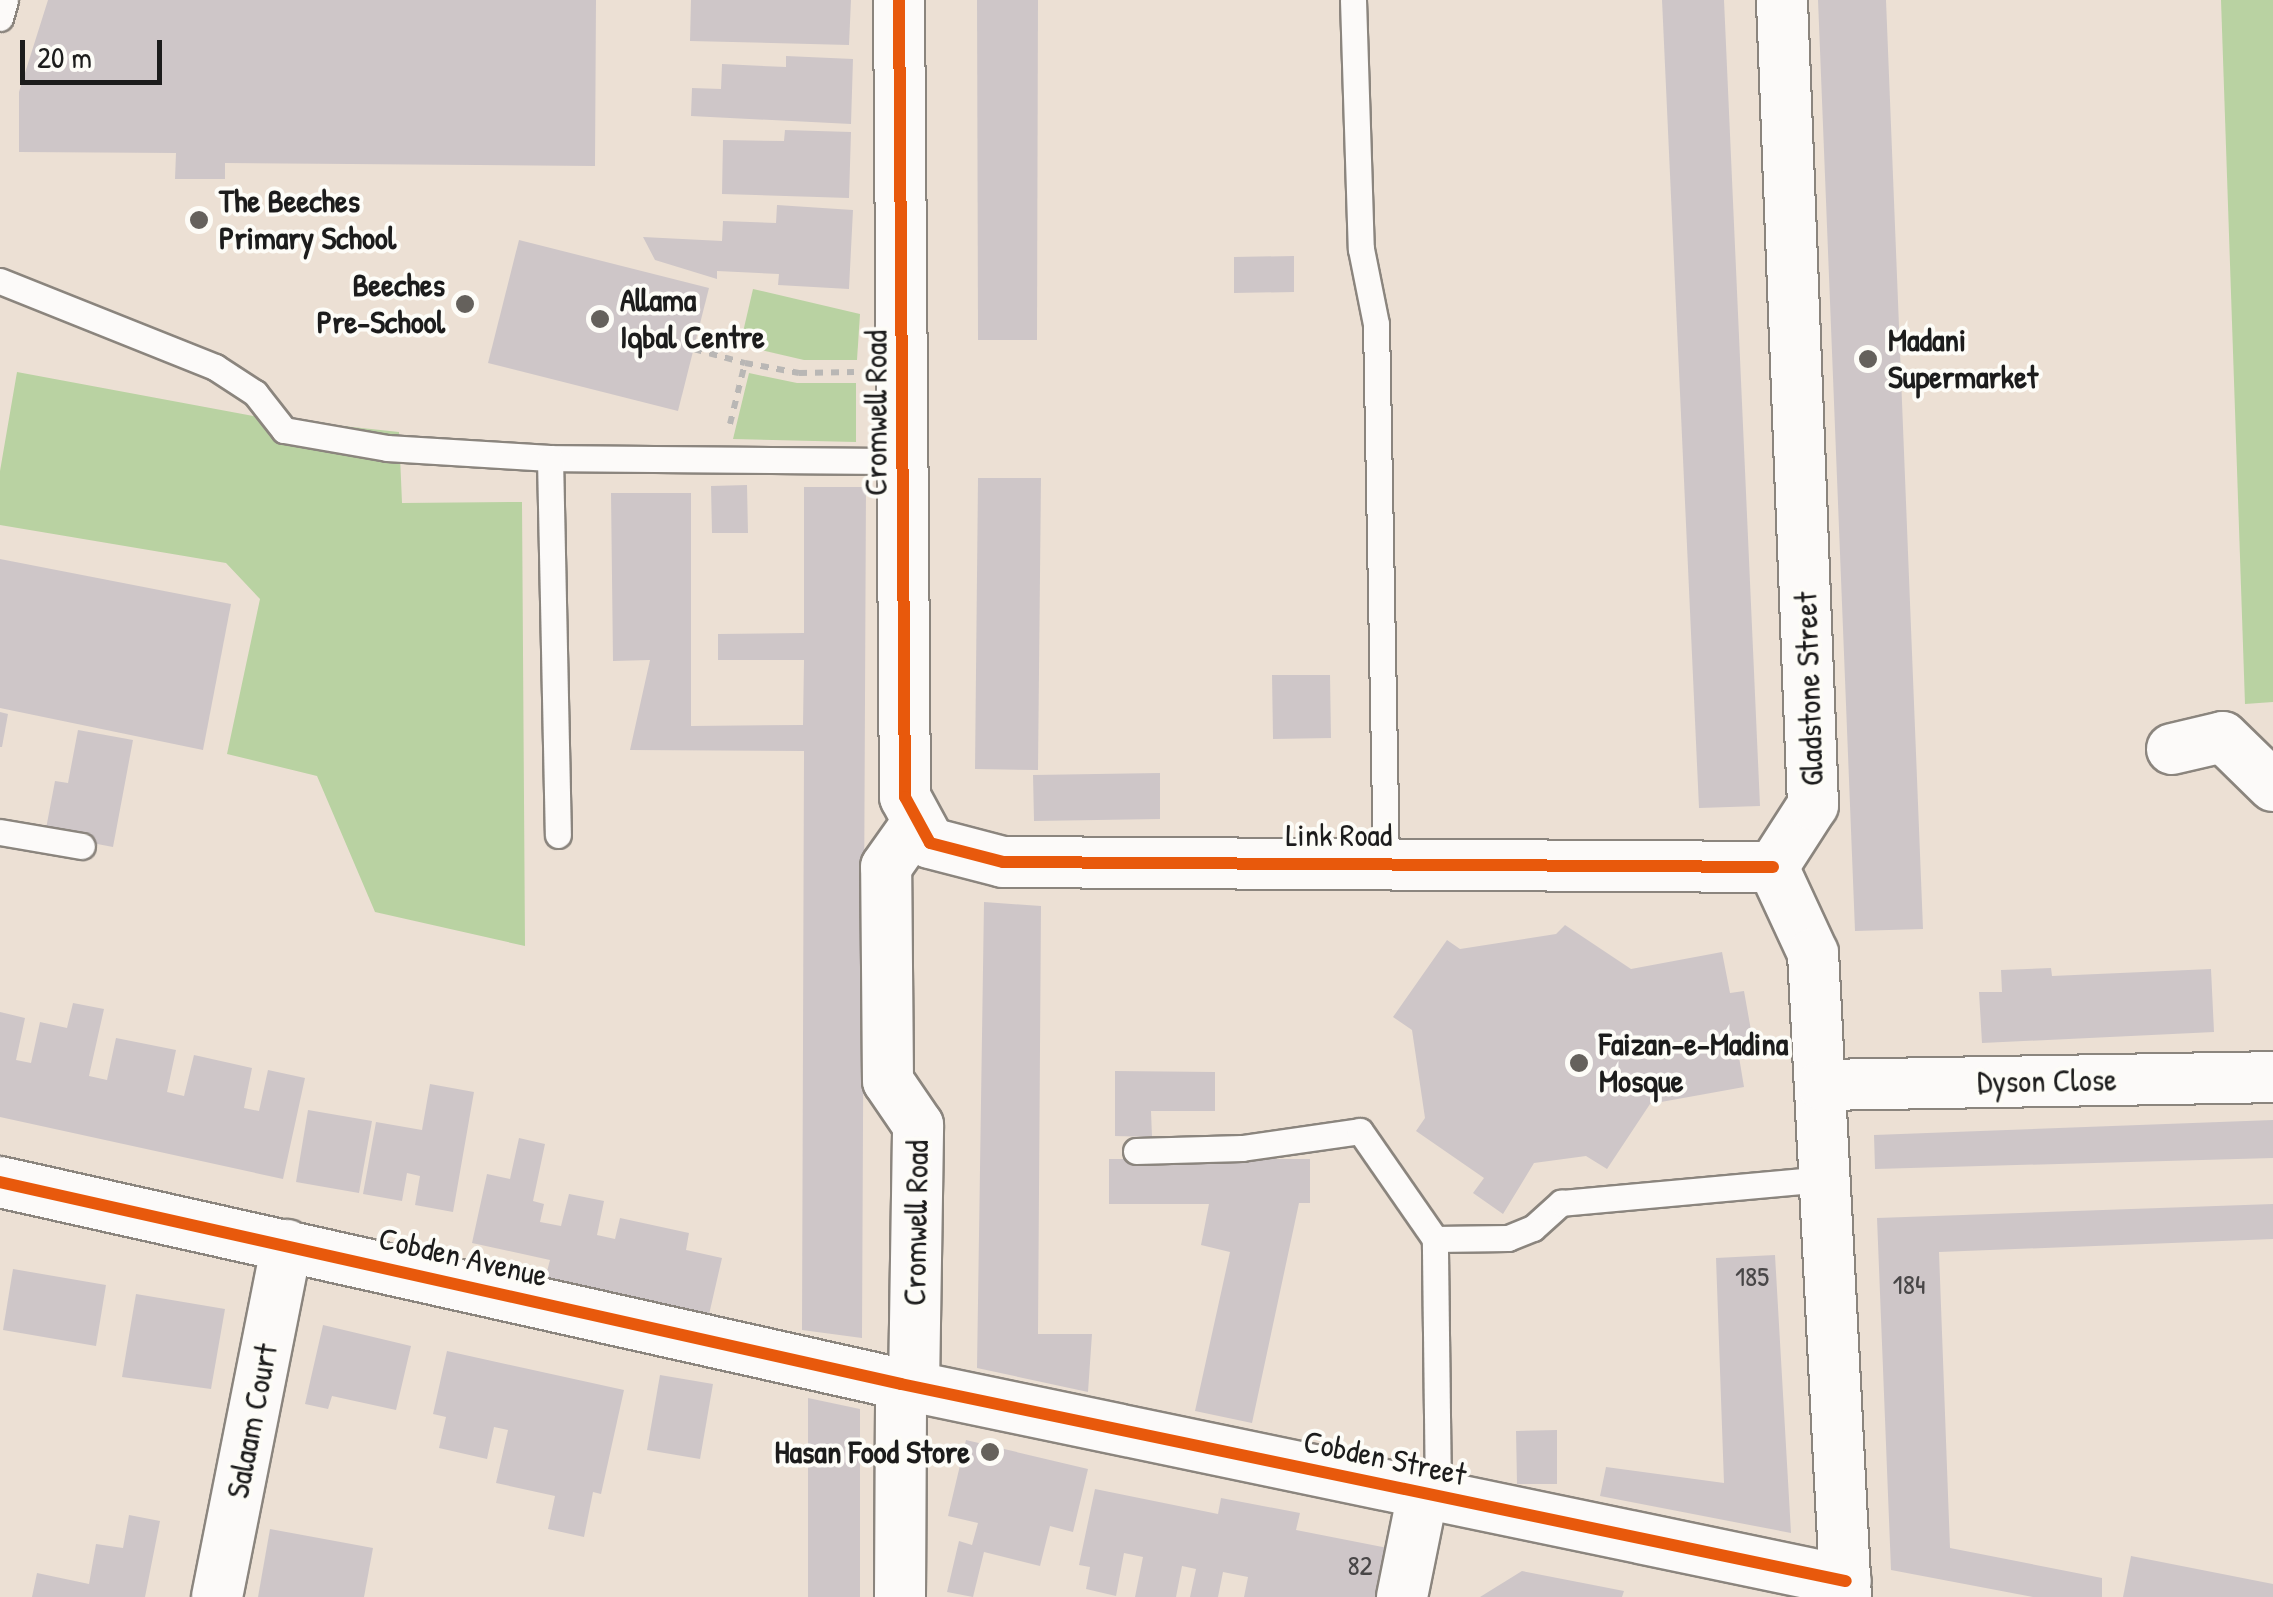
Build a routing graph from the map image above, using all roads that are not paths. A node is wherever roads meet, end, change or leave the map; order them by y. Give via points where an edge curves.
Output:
1 (899, 0) edge
2 (1353, 0) edge
3 (1782, 0) edge
4 (6, 1) edge
5 (0, 18) edge
6 (0, 282) edge
7 (550, 458) junction
8 (904, 461) junction
9 (2172, 748) dead end
10 (2273, 786) edge
11 (917, 823) junction
12 (0, 832) edge
13 (558, 835) dead end
14 (82, 846) dead end
15 (1386, 863) junction
16 (1773, 866) junction
17 (2273, 1077) edge
18 (1822, 1085) junction
19 (1136, 1151) dead end
20 (1826, 1179) junction
21 (0, 1182) edge
22 (1436, 1238) junction
23 (288, 1245) junction
24 (908, 1386) junction
25 (1430, 1495) junction
26 (1852, 1592) edge
27 (216, 1597) edge
28 (900, 1597) edge
29 (1402, 1597) edge

1 - 8 street, Cromwell Road
2 - 15 lane via 1361,249 1376,324
3 - 16 street, Gladstone Street via 1813,806
4 - 5 lane
6 - 7 lane via 215,367 255,393 284,430 387,448
7 - 8 lane
7 - 13 lane
8 - 11 street, Cromwell Road via 904,797
9 - 10 street via 2223,737
11 - 15 street, Link Road via 930,842 1003,862
11 - 24 street, Cromwell Road via 886,867 888,1081 918,1125
12 - 14 lane
15 - 16 street, Link Road
16 - 18 street via 1813,953
17 - 18 street, Dyson Close
18 - 20 street
19 - 22 lane via 1242,1148 1360,1131
20 - 22 lane via 1561,1203 1533,1228 1508,1238
20 - 26 street
21 - 23 street, Cobden Avenue
22 - 25 lane
23 - 24 street, Cobden Avenue
23 - 27 street, Salaam Court
24 - 25 street, Cobden Street
24 - 28 street, Cromwell Road
25 - 26 street, Cobden Street
25 - 29 street

